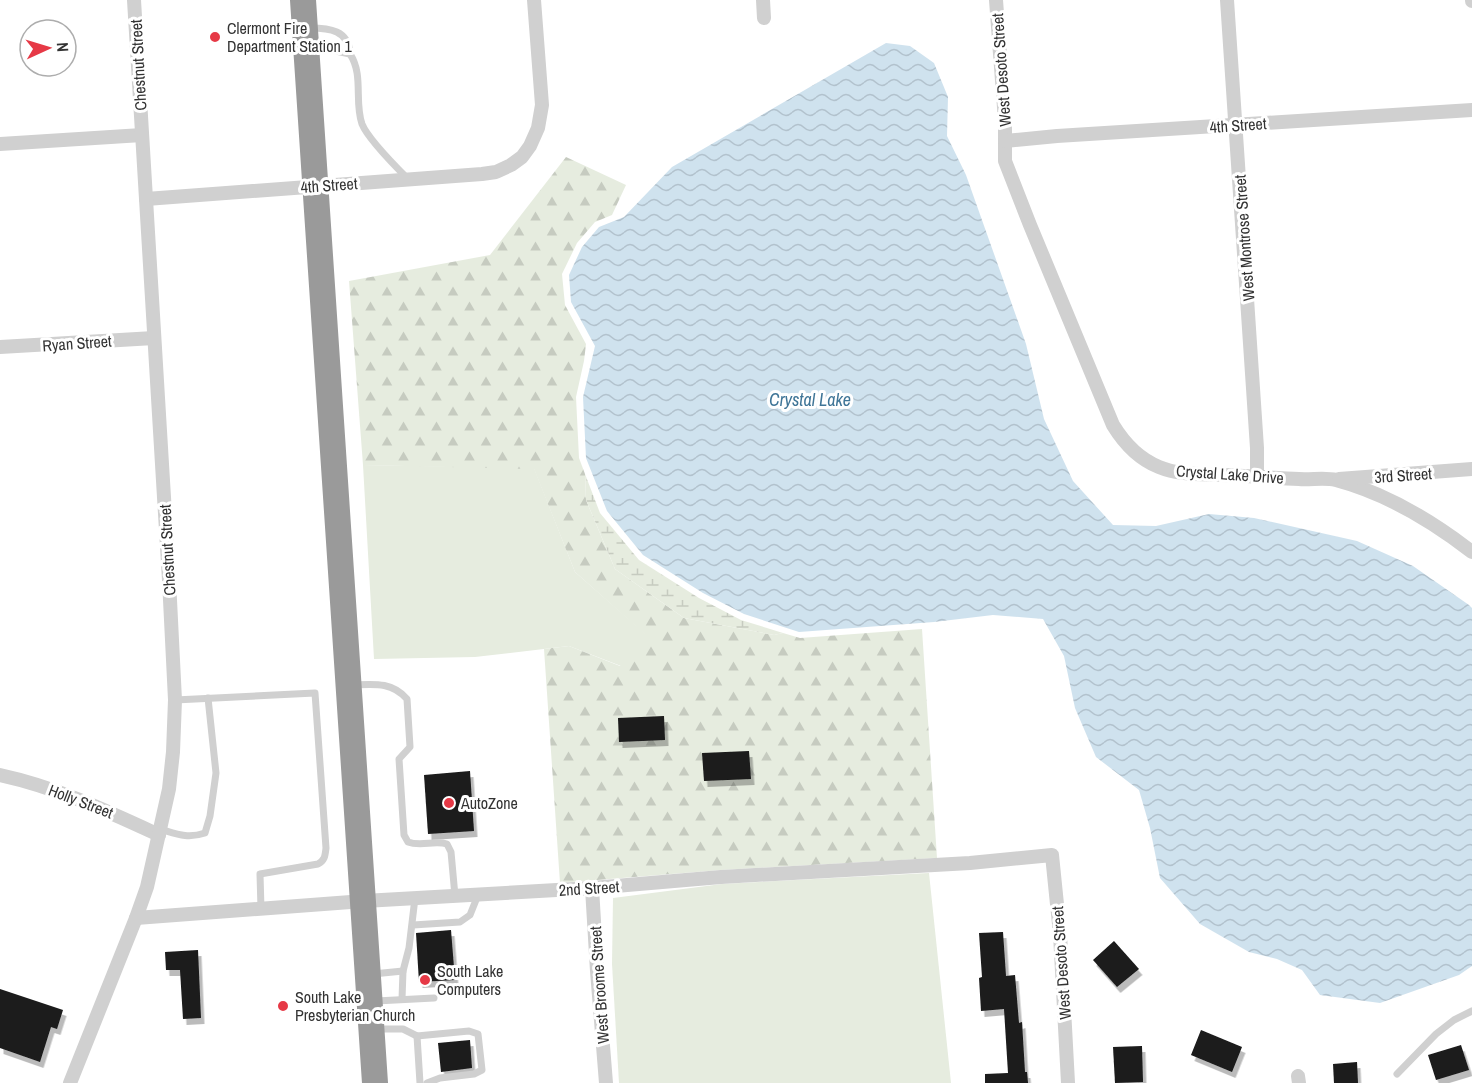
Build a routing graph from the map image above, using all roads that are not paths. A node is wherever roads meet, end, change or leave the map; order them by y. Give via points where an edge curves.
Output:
1 (134, 0) edge
2 (303, 0) edge
3 (534, 0) edge
4 (763, 0) edge
5 (996, 0) edge
6 (1227, 0) edge
7 (764, 18) dead end
8 (306, 39) junction
9 (350, 54) junction
10 (1472, 110) edge
11 (1236, 125) junction
12 (142, 135) junction
13 (1005, 141) junction
14 (0, 144) edge
15 (408, 179) junction
16 (316, 186) junction
17 (146, 199) junction
18 (154, 338) junction
19 (0, 347) edge
20 (1472, 469) edge
21 (1257, 477) junction
22 (1334, 479) junction
23 (1472, 552) edge
24 (349, 686) junction
25 (208, 698) junction
26 (175, 700) junction
27 (0, 775) edge
28 (160, 832) junction
29 (1041, 855) joint
30 (592, 888) junction
31 (478, 895) junction
32 (455, 896) junction
33 (415, 898) junction
34 (363, 902) junction
35 (261, 909) junction
36 (136, 918) junction
37 (412, 925) junction
38 (403, 971) junction
39 (368, 975) junction
40 (434, 998) dead end
41 (402, 999) junction
42 (370, 1001) junction
43 (1472, 1011) edge
44 (372, 1029) junction
45 (417, 1036) junction
46 (1397, 1074) dead end
47 (70, 1083) edge
48 (375, 1083) edge
49 (420, 1083) edge
50 (427, 1083) edge
51 (606, 1083) edge
52 (1068, 1083) edge

1 - 12 street, Chestnut Street
2 - 8 highway
3 - 15 street, 4th Street via 542,105 530,146 522,157 496,172
4 - 7 street
5 - 13 street, West Desoto Street
6 - 11 street, West Montrose Street
8 - 9 lane
8 - 9 lane via 326,28 340,33 350,46
8 - 16 highway
9 - 15 lane via 356,65 362,123
10 - 11 street, 4th Street
11 - 13 street, 4th Street
11 - 21 street, West Montrose Street
12 - 14 street
12 - 17 street, Chestnut Street
13 - 21 street, Crystal Lake Drive via 1005,160 1030,225 1118,434 1130,448 1159,467
15 - 16 street, 4th Street
16 - 17 street, 4th Street
16 - 24 highway
17 - 18 street, Chestnut Street
18 - 19 street, Ryan Street
18 - 26 street, Chestnut Street
20 - 22 street, 3rd Street
21 - 22 street, Crystal Lake Drive
22 - 23 street, Crystal Lake Drive via 1410,510
24 - 32 lane via 378,684 395,688 407,699 410,747 399,759 404,836 415,845 447,844
24 - 34 highway
25 - 26 lane
25 - 28 lane via 216,773 205,833 185,836
25 - 35 lane via 315,693 325,856 318,864 260,874
26 - 28 street, Chestnut Street via 169,789
27 - 28 street, Holly Street via 87,801
28 - 36 street, Chestnut Street
29 - 30 street, 2nd Street
29 - 52 street, West Desoto Street via 1052,855
30 - 31 street, 2nd Street
30 - 51 street, West Broome Street
31 - 32 street, 2nd Street
31 - 37 lane via 470,915 460,922
32 - 33 street, 2nd Street
33 - 34 street, 2nd Street
33 - 37 lane
34 - 35 street, 2nd Street
34 - 39 highway
35 - 36 street, 2nd Street
36 - 47 street, Chestnut Street
37 - 38 lane
38 - 39 lane
38 - 41 lane
39 - 42 highway
40 - 41 lane
41 - 42 lane
42 - 44 highway
43 - 46 lane via 1436,1034
44 - 45 lane via 403,1029
44 - 48 highway
45 - 49 lane
45 - 50 lane via 469,1030 478,1034 482,1070

